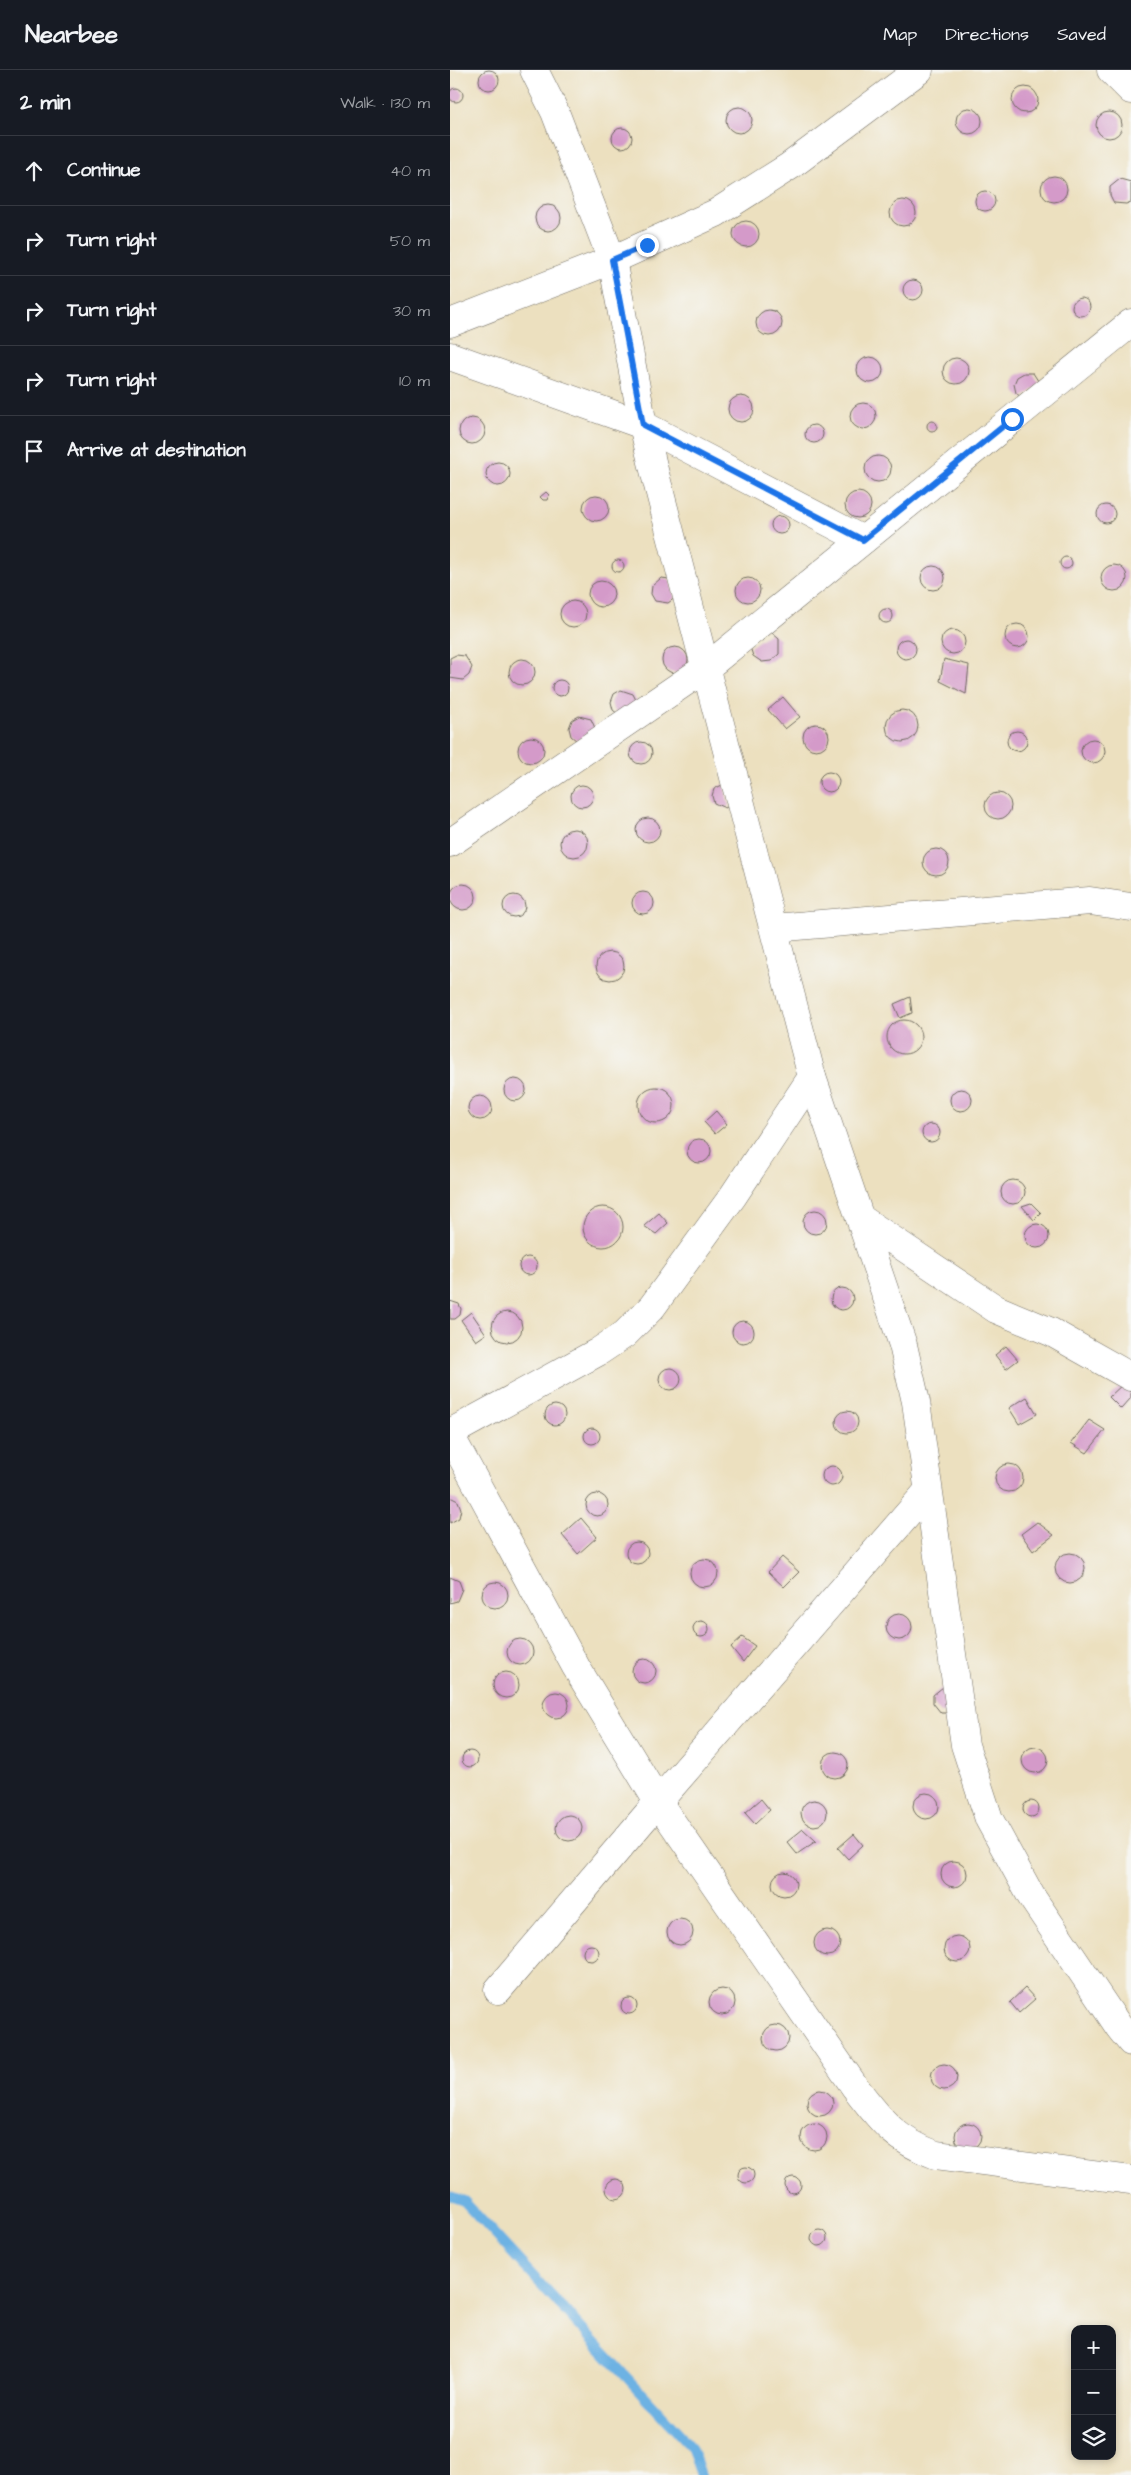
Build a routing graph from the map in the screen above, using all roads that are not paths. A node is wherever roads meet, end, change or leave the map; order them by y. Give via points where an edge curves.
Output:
1 (534, 70) edge
2 (919, 70) edge
3 (1111, 70) edge
4 (1131, 90) edge
5 (612, 260) junction
6 (450, 323) edge
7 (1131, 323) edge
8 (450, 356) edge
9 (643, 425) junction
10 (863, 540) junction
11 (707, 667) junction
12 (450, 843) edge
13 (1131, 907) edge
14 (774, 928) junction
15 (812, 1077) junction
16 (860, 1218) junction
17 (1131, 1377) edge
18 (450, 1434) edge
19 (928, 1491) junction
20 (658, 1802) junction
21 (498, 1990) dead end
22 (1131, 2042) edge
23 (1131, 2180) edge

1 - 5 street via 555,112
2 - 5 street via 790,166 716,214
3 - 4 street
5 - 6 street
5 - 9 street
7 - 10 street
8 - 9 street
9 - 10 street
9 - 11 street
10 - 11 street
11 - 12 street
11 - 14 street
13 - 14 street via 1090,901
14 - 15 street
15 - 16 street
15 - 18 street via 733,1196 652,1307 625,1334
16 - 17 street via 996,1309 1051,1332
16 - 19 street via 903,1345 916,1402
18 - 20 street via 576,1667
19 - 20 street
19 - 22 street via 965,1745 989,1819 1031,1896
20 - 21 street
20 - 23 street via 884,2124 912,2146 936,2155

